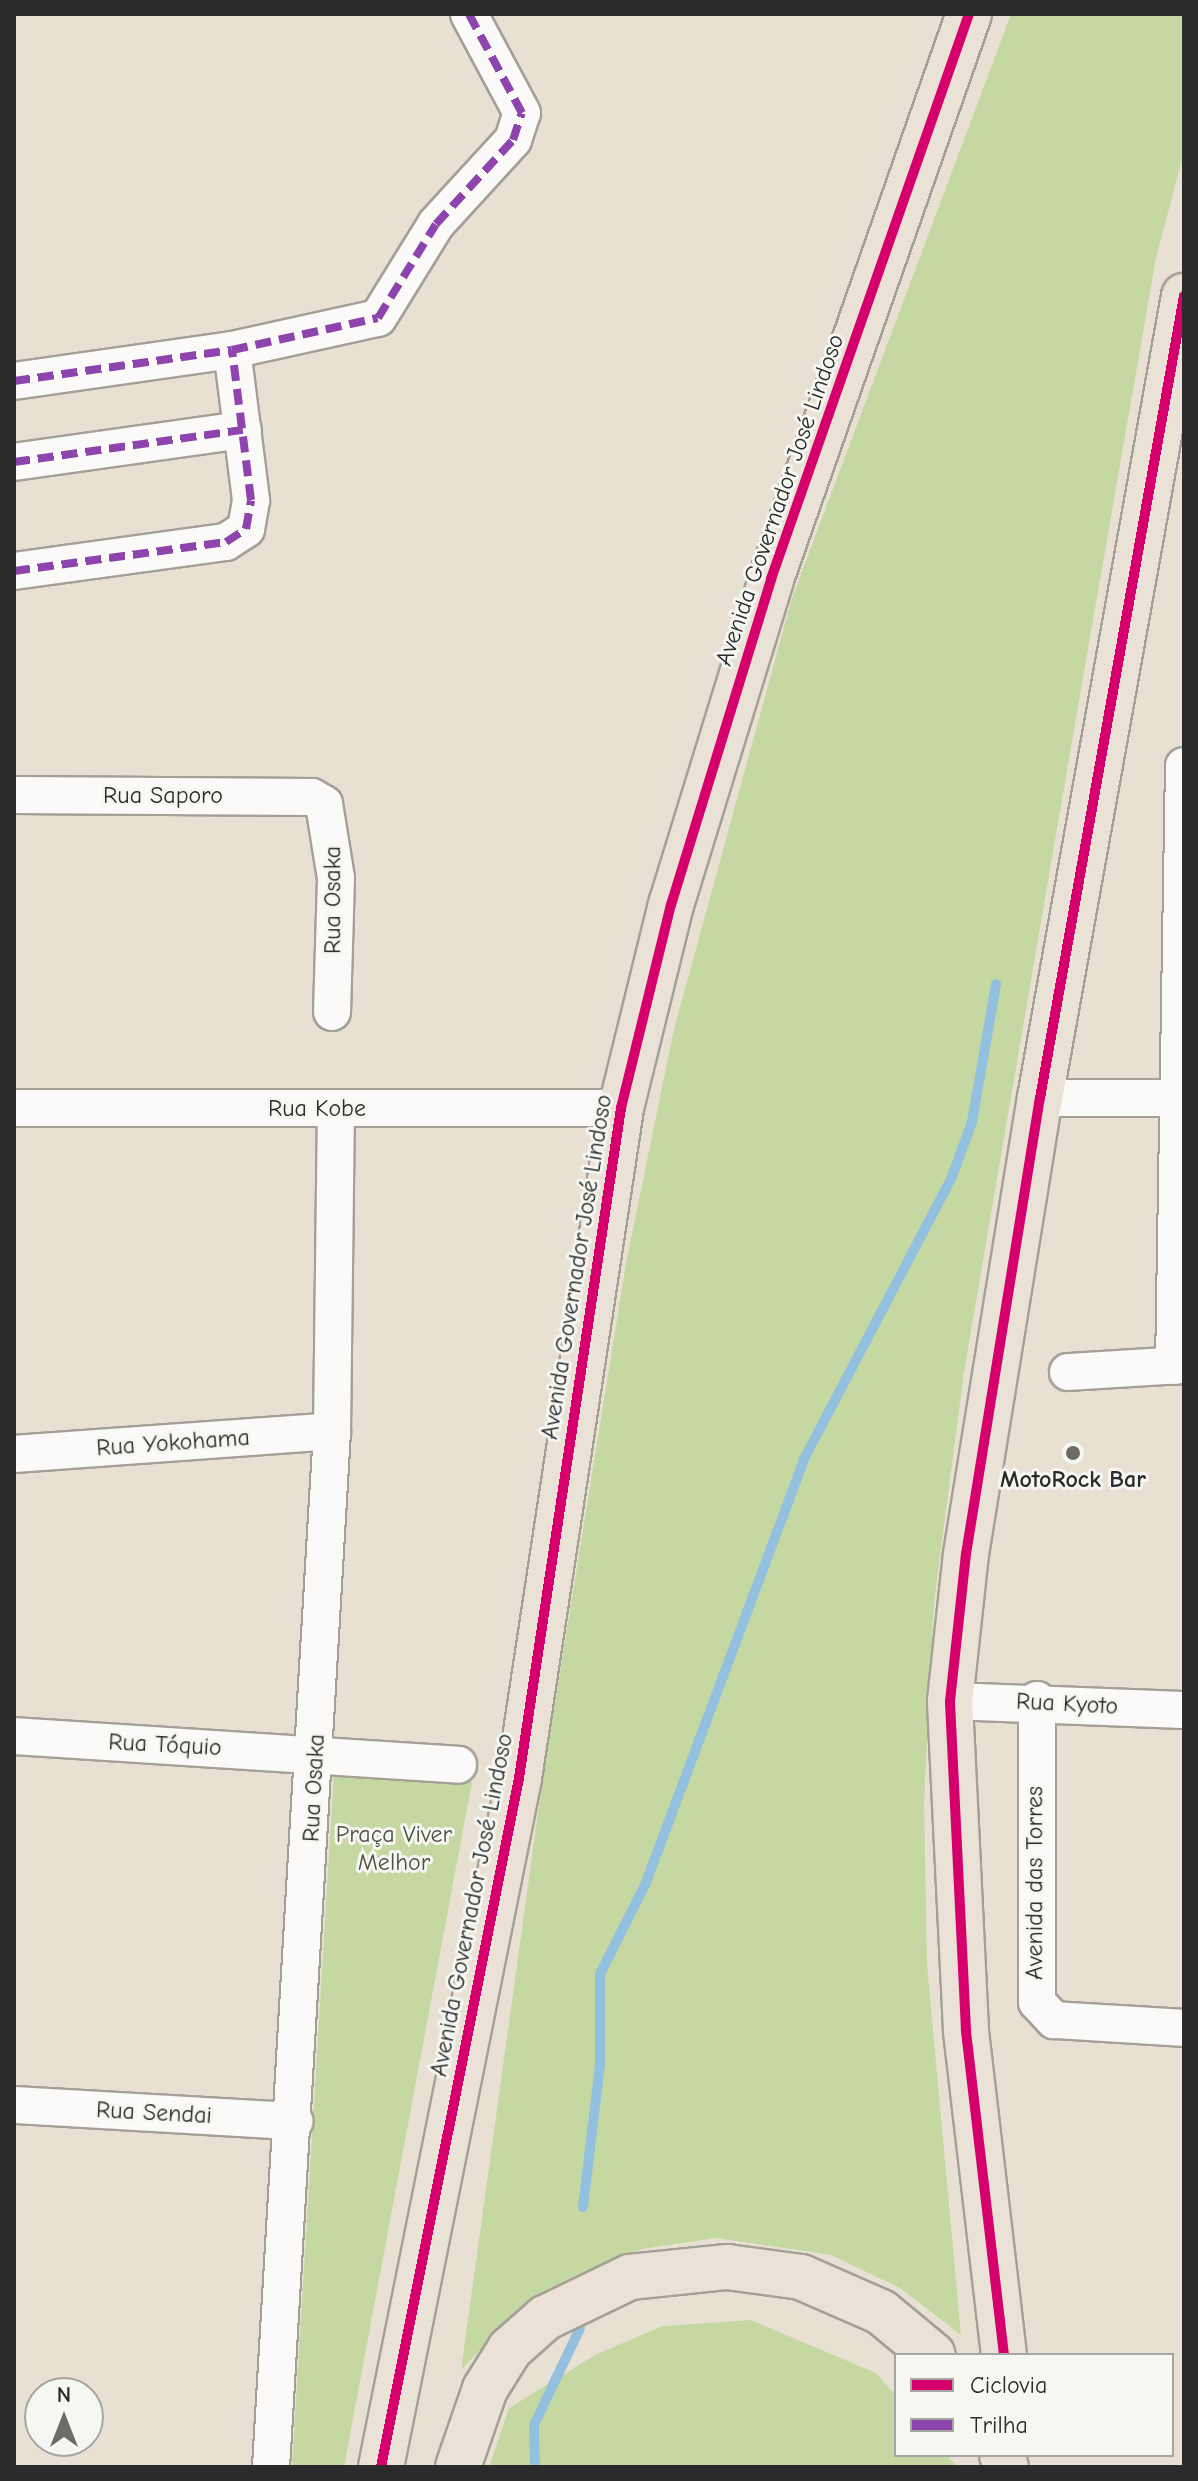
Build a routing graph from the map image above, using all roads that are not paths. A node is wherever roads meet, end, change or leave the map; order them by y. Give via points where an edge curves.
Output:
1 (469, 14) edge
2 (969, 14) edge
3 (1184, 296) edge
4 (232, 350) junction
5 (14, 381) edge
6 (243, 430) junction
7 (14, 462) edge
8 (14, 571) edge
9 (1183, 790) edge
10 (14, 795) edge
11 (312, 797) joint
12 (332, 1012) dead end
13 (1040, 1098) junction
14 (1180, 1098) edge
15 (14, 1108) edge
16 (621, 1108) junction
17 (336, 1109) junction
18 (1179, 1365) edge
19 (1068, 1372) dead end
20 (332, 1431) junction
21 (14, 1454) edge
22 (1037, 1700) junction
23 (950, 1701) junction
24 (1184, 1710) edge
25 (14, 1736) edge
26 (316, 1754) junction
27 (458, 1765) dead end
28 (1184, 2028) edge
29 (14, 2105) edge
30 (295, 2121) junction
31 (931, 2353) edge
32 (1004, 2353) edge
33 (271, 2467) edge
34 (381, 2467) edge
35 (458, 2467) edge

1 - 4 street via 522,113 513,140 436,224 378,318
2 - 16 main road, Avenida Governador José Lindoso via 771,579 671,905
3 - 13 main road
4 - 5 street
4 - 6 street
6 - 7 street
6 - 8 street via 251,500 246,529 226,542
9 - 14 street
10 - 11 street, Rua Saporo
11 - 12 street, Rua Osaka via 332,822
13 - 14 street
13 - 23 main road via 966,1554
14 - 18 street
15 - 17 street, Rua Kobe
16 - 17 street, Rua Kobe
16 - 34 main road, Avenida Governador José Lindoso via 519,1778
17 - 20 street, Rua Osaka
18 - 19 street
20 - 21 street, Rua Yokohama
20 - 26 street, Rua Osaka
22 - 23 street, Rua Kyoto
22 - 24 street, Rua Kyoto
22 - 28 street, Avenida das Torres via 1033,1987 1054,2020
23 - 32 main road via 966,2030
25 - 26 street, Rua Tóquio
26 - 27 street, Rua Tóquio
26 - 30 street, Rua Osaka
29 - 30 street, Rua Sendai
30 - 33 street, Rua Osaka
31 - 35 main road via 881,2312 801,2277 727,2267 630,2277 545,2318 510,2349 485,2389

